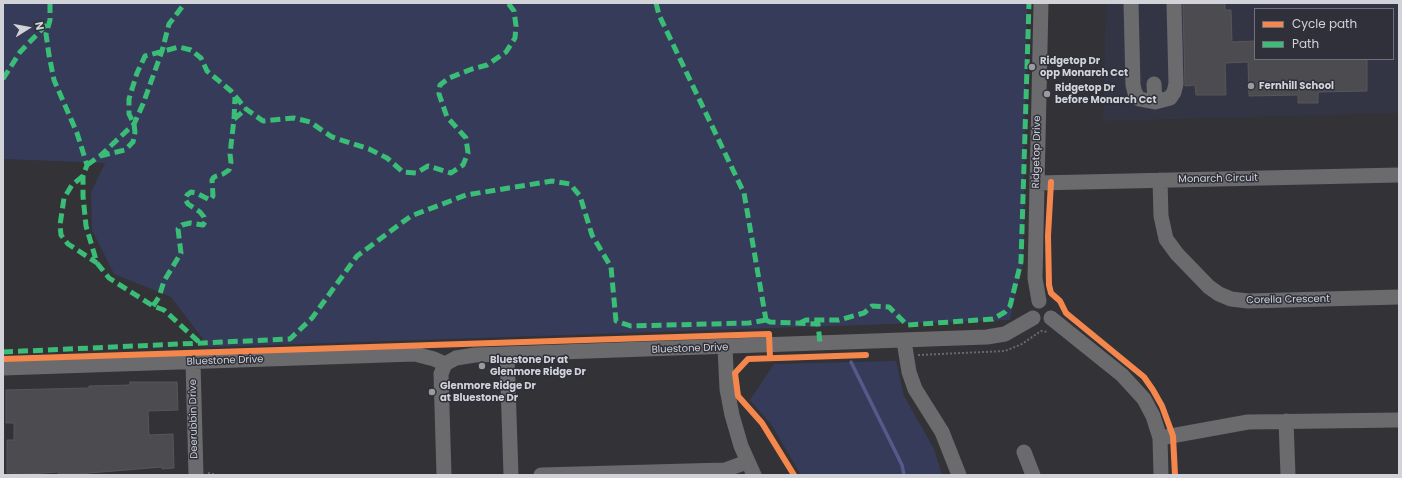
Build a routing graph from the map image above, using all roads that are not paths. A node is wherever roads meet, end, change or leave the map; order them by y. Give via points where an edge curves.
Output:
1 (1041, 3) edge
2 (1130, 3) edge
3 (1174, 3) edge
4 (1154, 84) dead end
5 (1155, 102) junction
6 (1399, 175) edge
7 (1160, 180) junction
8 (1037, 182) junction
9 (1399, 297) edge
10 (1039, 301) junction
11 (1033, 318) junction
12 (1051, 318) junction
13 (904, 341) junction
14 (724, 348) junction
15 (507, 354) junction
16 (193, 362) junction
17 (446, 364) junction
18 (3, 368) edge
19 (1399, 420) edge
20 (1286, 421) junction
21 (1160, 438) junction
22 (1024, 452) dead end
23 (751, 468) edge
24 (202, 473) edge
25 (1028, 474) edge
26 (444, 475) edge
27 (511, 475) edge
28 (541, 475) edge
29 (960, 475) edge
30 (1162, 475) edge
31 (1288, 475) edge

1 - 8 street, Ridgetop Drive
2 - 5 street via 1135,93 1139,99
3 - 5 street via 1176,84 1170,98 1163,102
4 - 5 street
6 - 7 street, Monarch Circuit
7 - 8 street, Monarch Circuit
7 - 9 street, Corella Crescent via 1160,216 1166,239 1177,254 1219,294 1248,301
8 - 10 street, Ridgetop Drive via 1035,278
10 - 11 street via 1032,308
10 - 12 street via 1051,305
11 - 12 street via 1042,322
11 - 13 street, Bluestone Drive via 1005,334
12 - 21 street via 1137,390 1149,408
13 - 14 street, Bluestone Drive
13 - 29 street via 909,372 915,389 942,432
14 - 15 street, Bluestone Drive
14 - 23 street via 732,415
15 - 17 street, Bluestone Drive via 456,358
15 - 27 street
16 - 17 street, Bluestone Drive via 414,354
16 - 18 street, Bluestone Drive
16 - 24 street, Deerubbin Drive
17 - 26 street via 441,374
19 - 20 street
20 - 21 street via 1242,423
20 - 31 street
21 - 30 street
22 - 25 street
23 - 28 street

